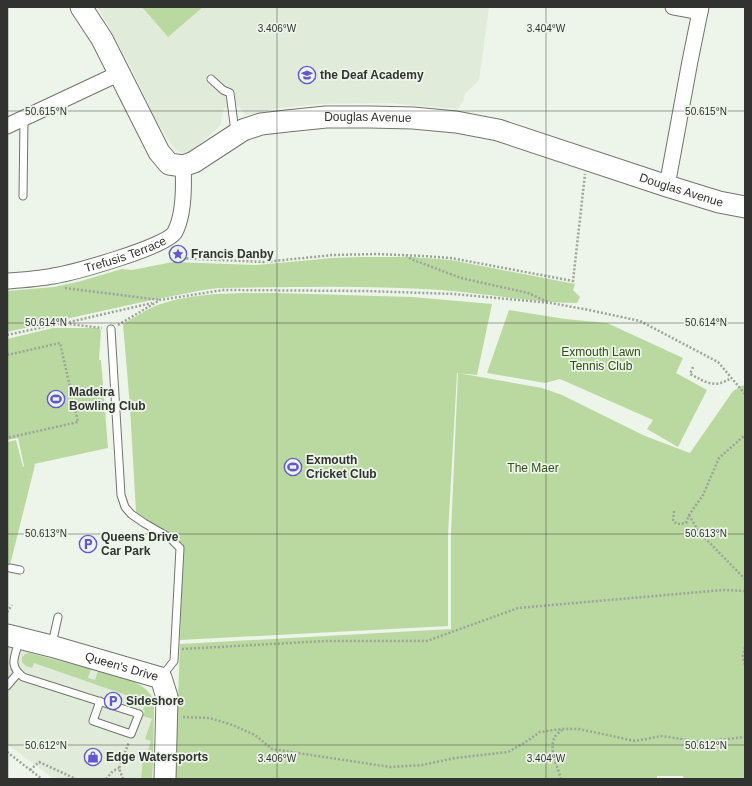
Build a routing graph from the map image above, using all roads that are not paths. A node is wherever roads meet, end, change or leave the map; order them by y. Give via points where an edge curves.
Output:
1 (81, 7) edge
2 (673, 7) edge
3 (701, 9) edge
4 (120, 73) junction
5 (211, 79) dead end
6 (24, 119) junction
7 (7, 126) edge
8 (235, 134) junction
9 (183, 166) junction
10 (667, 186) junction
11 (22, 196) dead end
12 (745, 207) edge
13 (7, 281) edge
14 (111, 329) road end
15 (10, 568) dead end
16 (20, 570) dead end
17 (58, 618) dead end
18 (13, 637) edge
19 (51, 646) junction
20 (18, 673) junction
21 (161, 678) junction
22 (7, 686) edge
23 (100, 701) junction
24 (165, 779) edge

1 - 4 street
2 - 3 street
3 - 10 street
4 - 6 street
4 - 9 street via 159,152 169,164
5 - 8 lane via 230,93
6 - 7 street
6 - 11 lane
8 - 9 street, Douglas Avenue via 200,159
8 - 10 street, Douglas Avenue via 261,124 318,118 413,118 456,122 498,130
9 - 13 street, Trefusis Terrace via 184,182 179,222 175,233 160,244 141,252 54,276
10 - 12 street, Douglas Avenue
14 - 21 lane via 121,495 125,507 131,514 170,538 180,548 174,661
15 - 16 lane
17 - 19 lane
18 - 19 street, Queen's Drive
18 - 20 lane via 14,664
19 - 21 street, Queen's Drive
20 - 22 lane
20 - 23 lane via 23,677
21 - 24 street, Queen's Drive via 167,697
23 - 23 lane via 139,714 131,734 93,722

